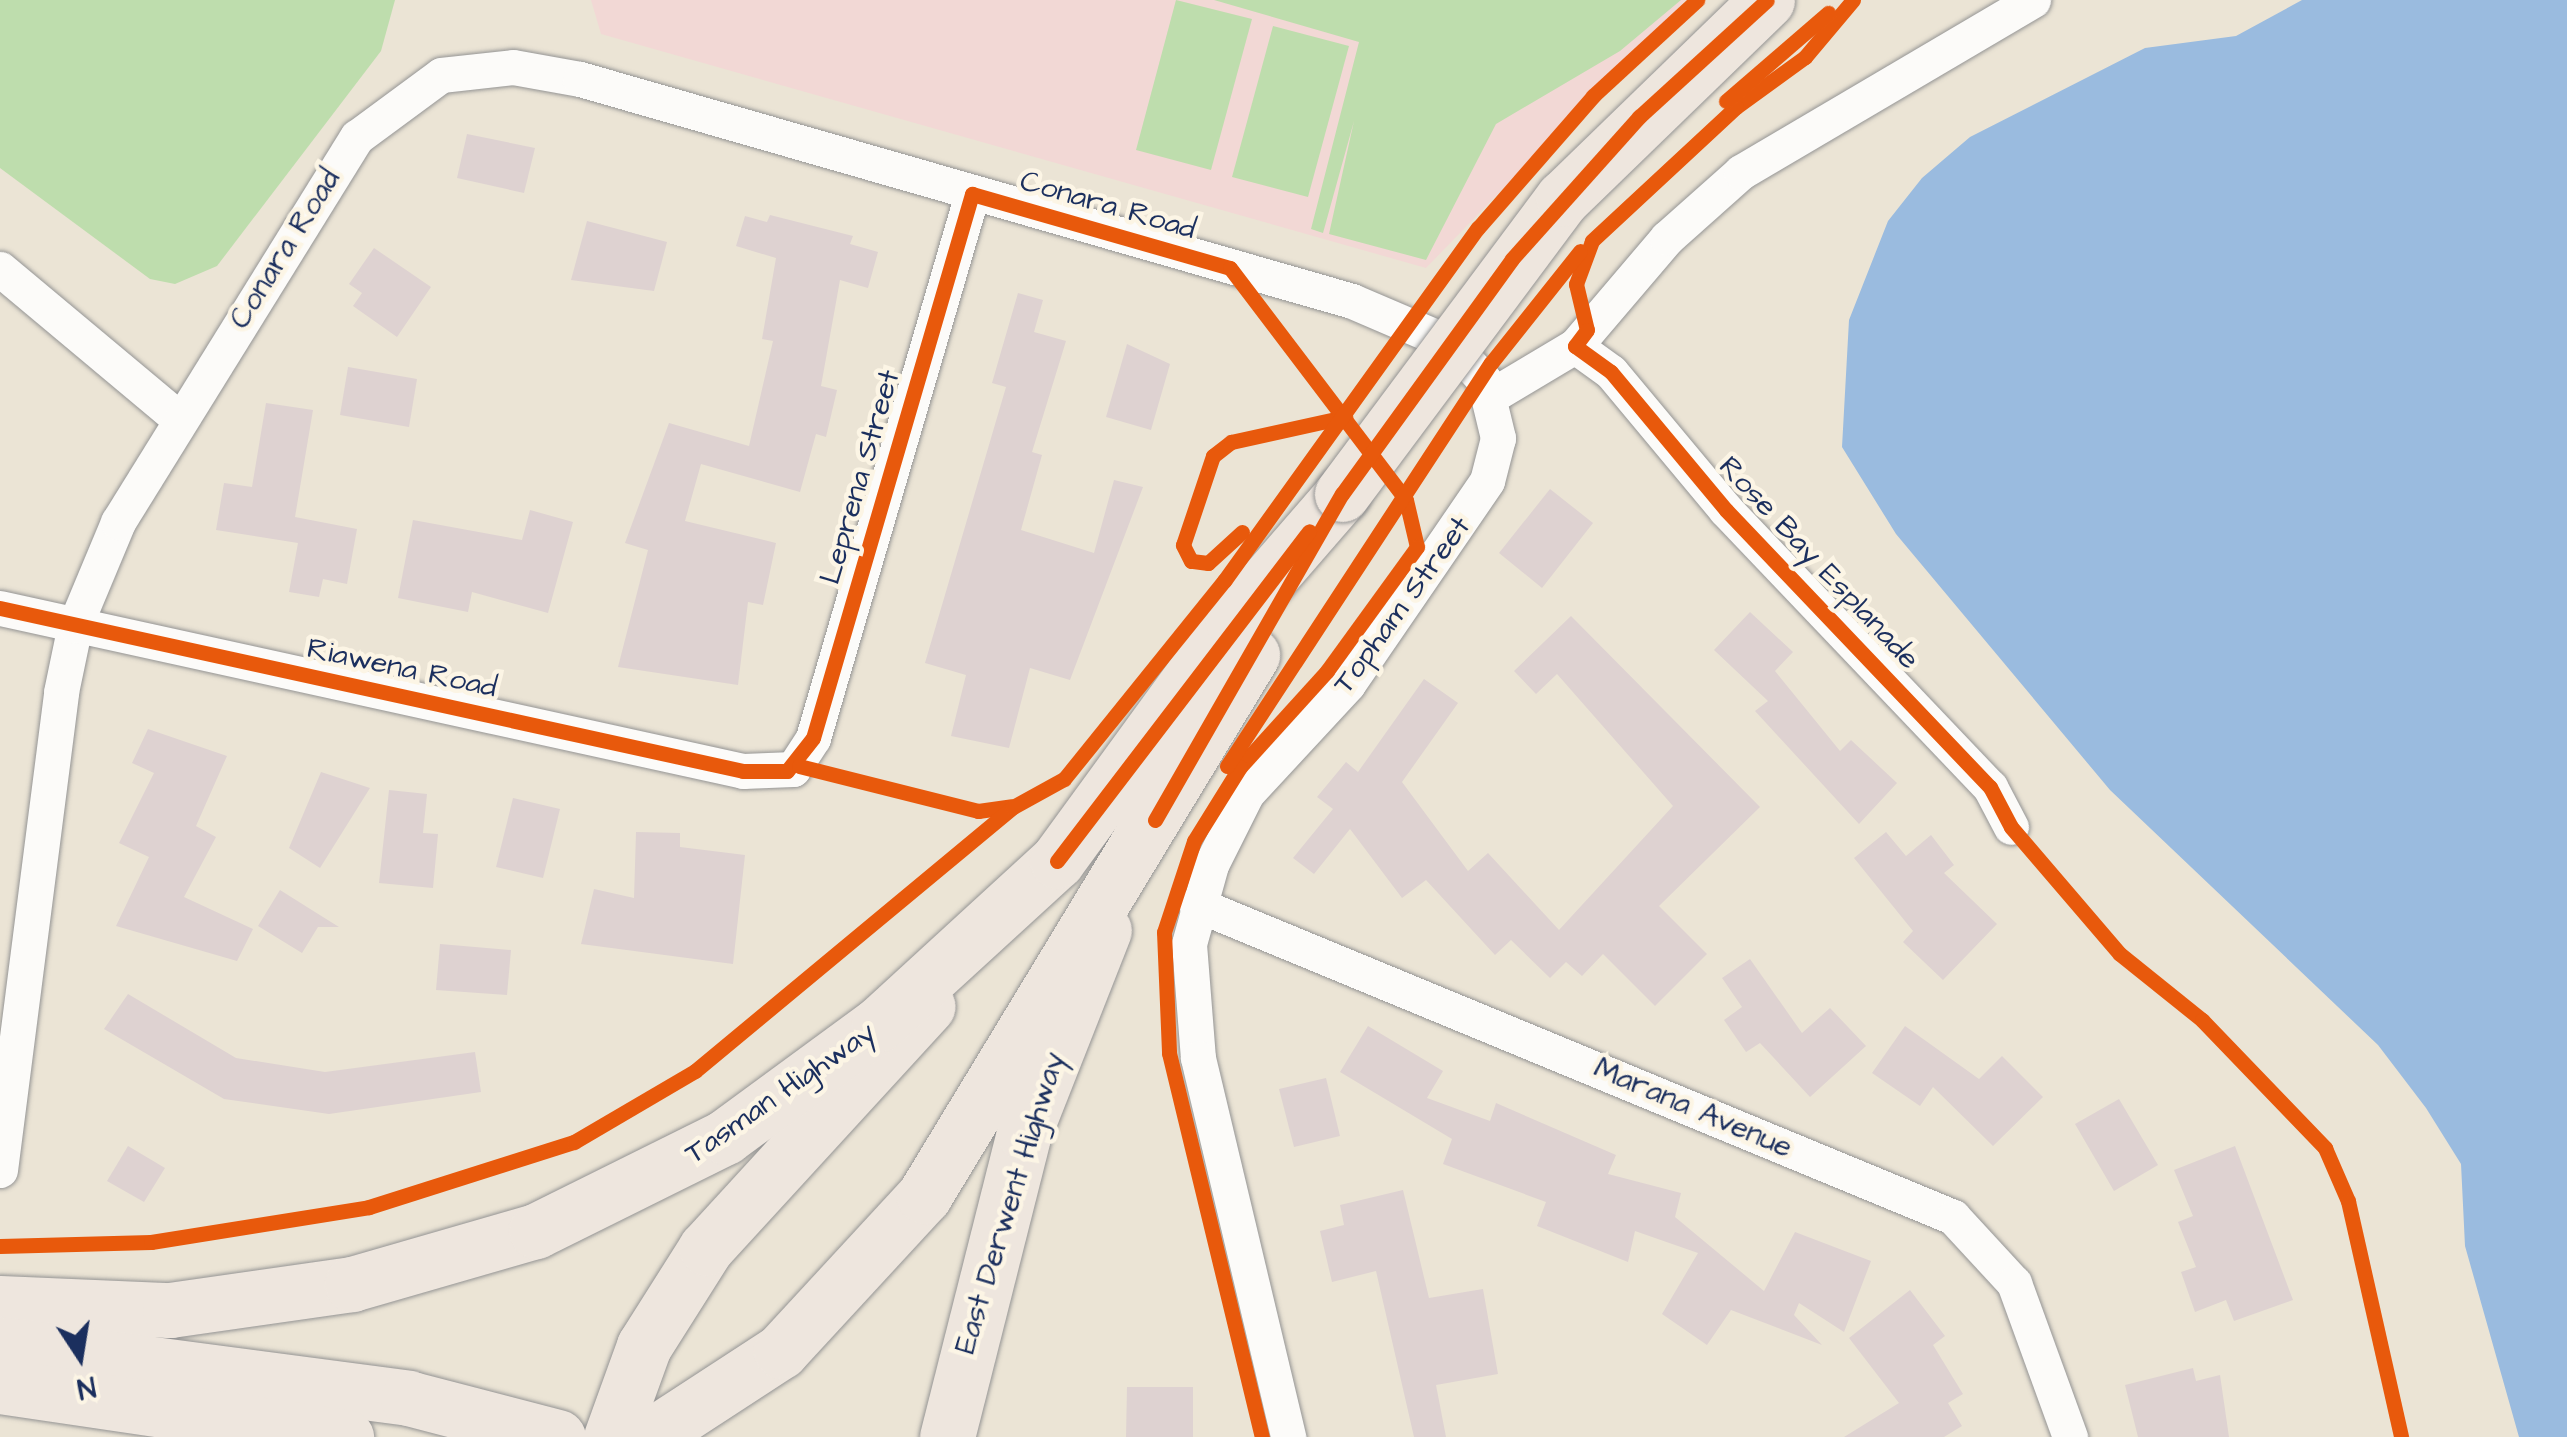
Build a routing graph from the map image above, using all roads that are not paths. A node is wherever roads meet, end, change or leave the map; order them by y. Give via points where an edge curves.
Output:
1 (1766, 0) edge
2 (2033, 0) edge
3 (972, 194) junction
4 (0, 269) edge
5 (1574, 346) junction
6 (1491, 396) junction
7 (178, 418) junction
8 (1342, 494) junction
9 (0, 608) edge
10 (74, 625) junction
11 (793, 769) joint
12 (2011, 827) dead end
13 (1058, 861) junction
14 (1132, 862) junction
15 (1196, 904) junction
16 (0, 1170) edge
17 (0, 1278) edge
18 (0, 1304) edge
19 (0, 1344) edge
20 (0, 1386) edge
21 (2063, 1433) edge
22 (346, 1437) edge
23 (558, 1437) edge
24 (611, 1437) edge
25 (649, 1437) edge
26 (947, 1437) edge
27 (1288, 1437) edge

1 - 8 main road, Tasman Highway, bridge via 1563,198
2 - 5 street via 1741,172 1667,238
3 - 6 street, Conara Road via 1390,314 1450,343
3 - 7 street, Conara Road via 580,80 514,67 441,75 356,137
3 - 11 street, Leprena Street via 813,738
4 - 7 street
5 - 6 street
5 - 12 street, Rose Bay Esplanade via 1611,372 1726,510 1990,787
6 - 15 street, Topham Street via 1495,459 1470,511 1348,684 1247,793
7 - 10 street, Conara Road via 118,522
8 - 13 main road, Tasman Highway via 1234,620
8 - 14 main road, Tasman Highway
8 - 17 main road, Tasman Highway via 982,894 801,1050 674,1131 529,1198 387,1240 224,1270
9 - 10 street, Riawena Road
10 - 11 street, Riawena Road via 744,771
10 - 16 street, Conara Road
13 - 18 main road, Tasman Highway via 934,978 776,1102 680,1164 536,1231 405,1271 240,1304
13 - 24 main road via 706,1248 644,1346
14 - 25 main road, Tasman Highway via 924,1196 824,1310 713,1400
14 - 26 main road, East Derwent Highway via 1024,1133
15 - 21 street, Marana Avenue via 1953,1217 2014,1283
15 - 27 street, Topham Street via 1188,1006
19 - 23 main road via 408,1398
20 - 22 main road

